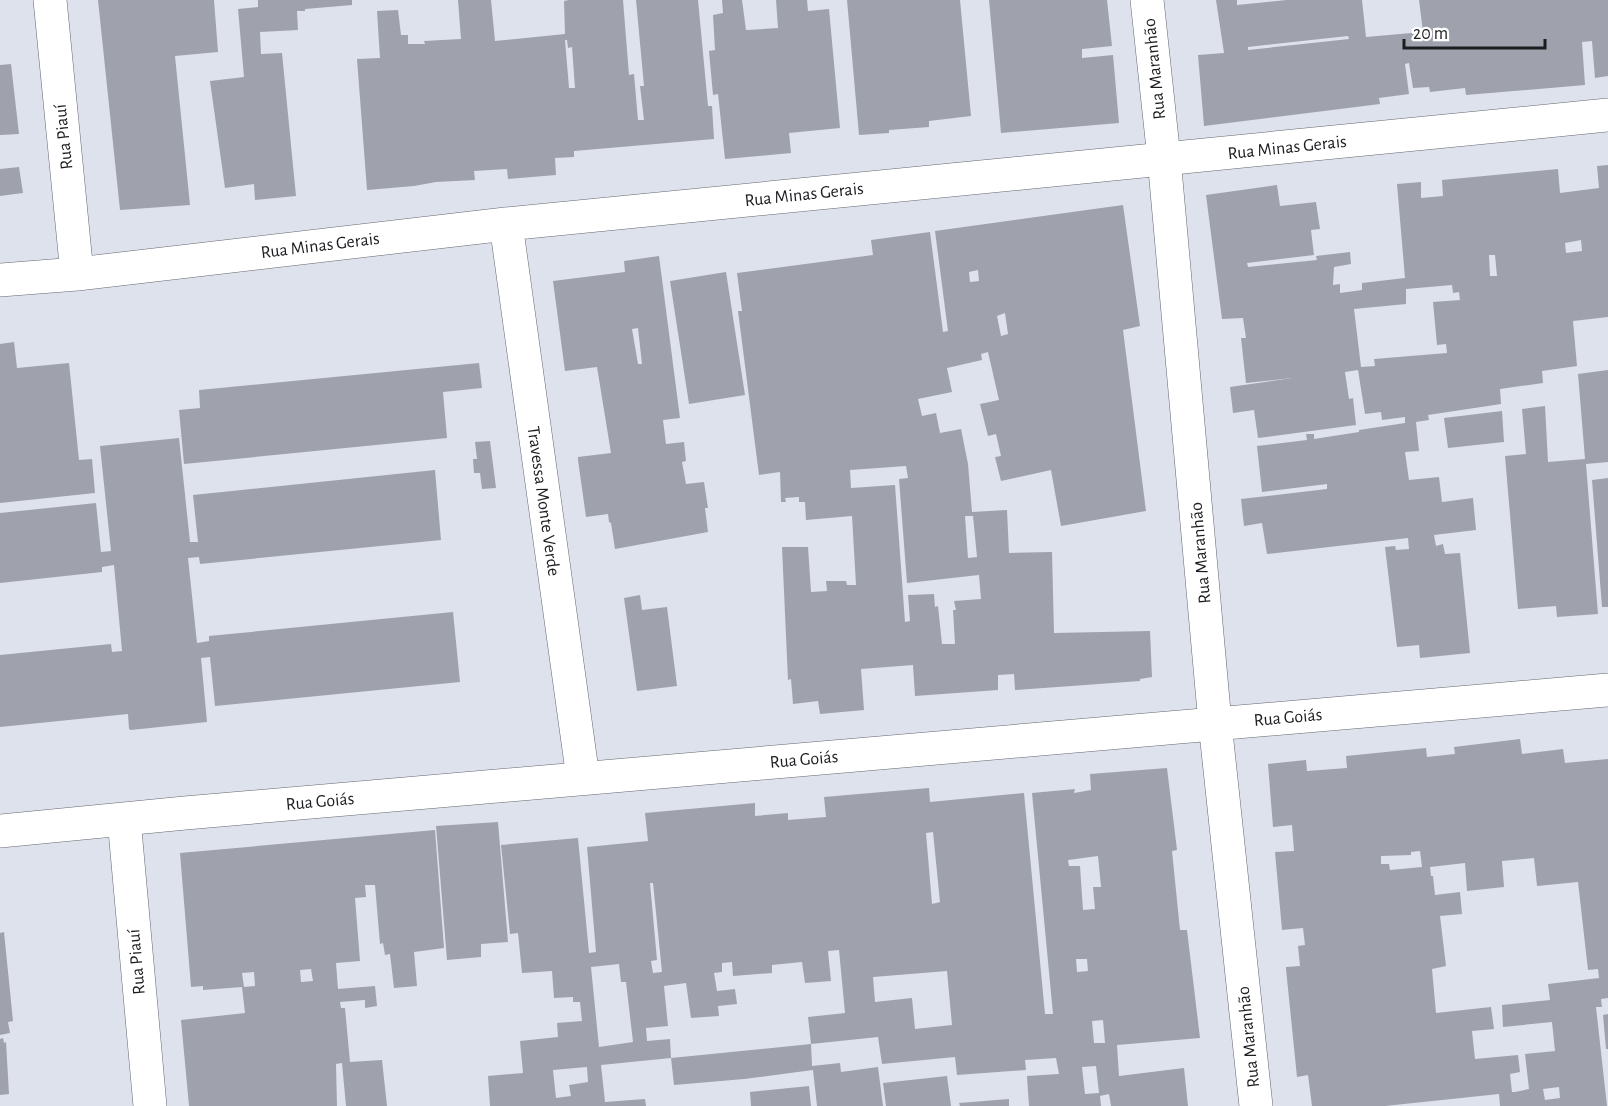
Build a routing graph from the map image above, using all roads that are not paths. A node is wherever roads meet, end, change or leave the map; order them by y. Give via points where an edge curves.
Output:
1 (50, 0) edge
2 (1147, 0) edge
3 (1608, 115) edge
4 (1164, 158) junction
5 (506, 224) junction
6 (76, 274) junction
7 (0, 280) edge
8 (1608, 690) edge
9 (1215, 723) junction
10 (583, 778) junction
11 (124, 819) junction
12 (0, 831) edge
13 (150, 1106) edge
14 (1256, 1106) edge

1 - 6 street, Rua Piauí
2 - 4 street, Rua Maranhão
3 - 4 street, Rua Minas Gerais
4 - 5 street, Rua Minas Gerais
4 - 9 street, Rua Maranhão
5 - 6 street, Rua Minas Gerais
5 - 10 street, Travessa Monte Verde
6 - 7 street, Rua Minas Gerais
8 - 9 street, Rua Goiás
9 - 10 street, Rua Goiás
9 - 14 street, Rua Maranhão
10 - 11 street, Rua Goiás
11 - 12 street, Rua Goiás
11 - 13 street, Rua Piauí

